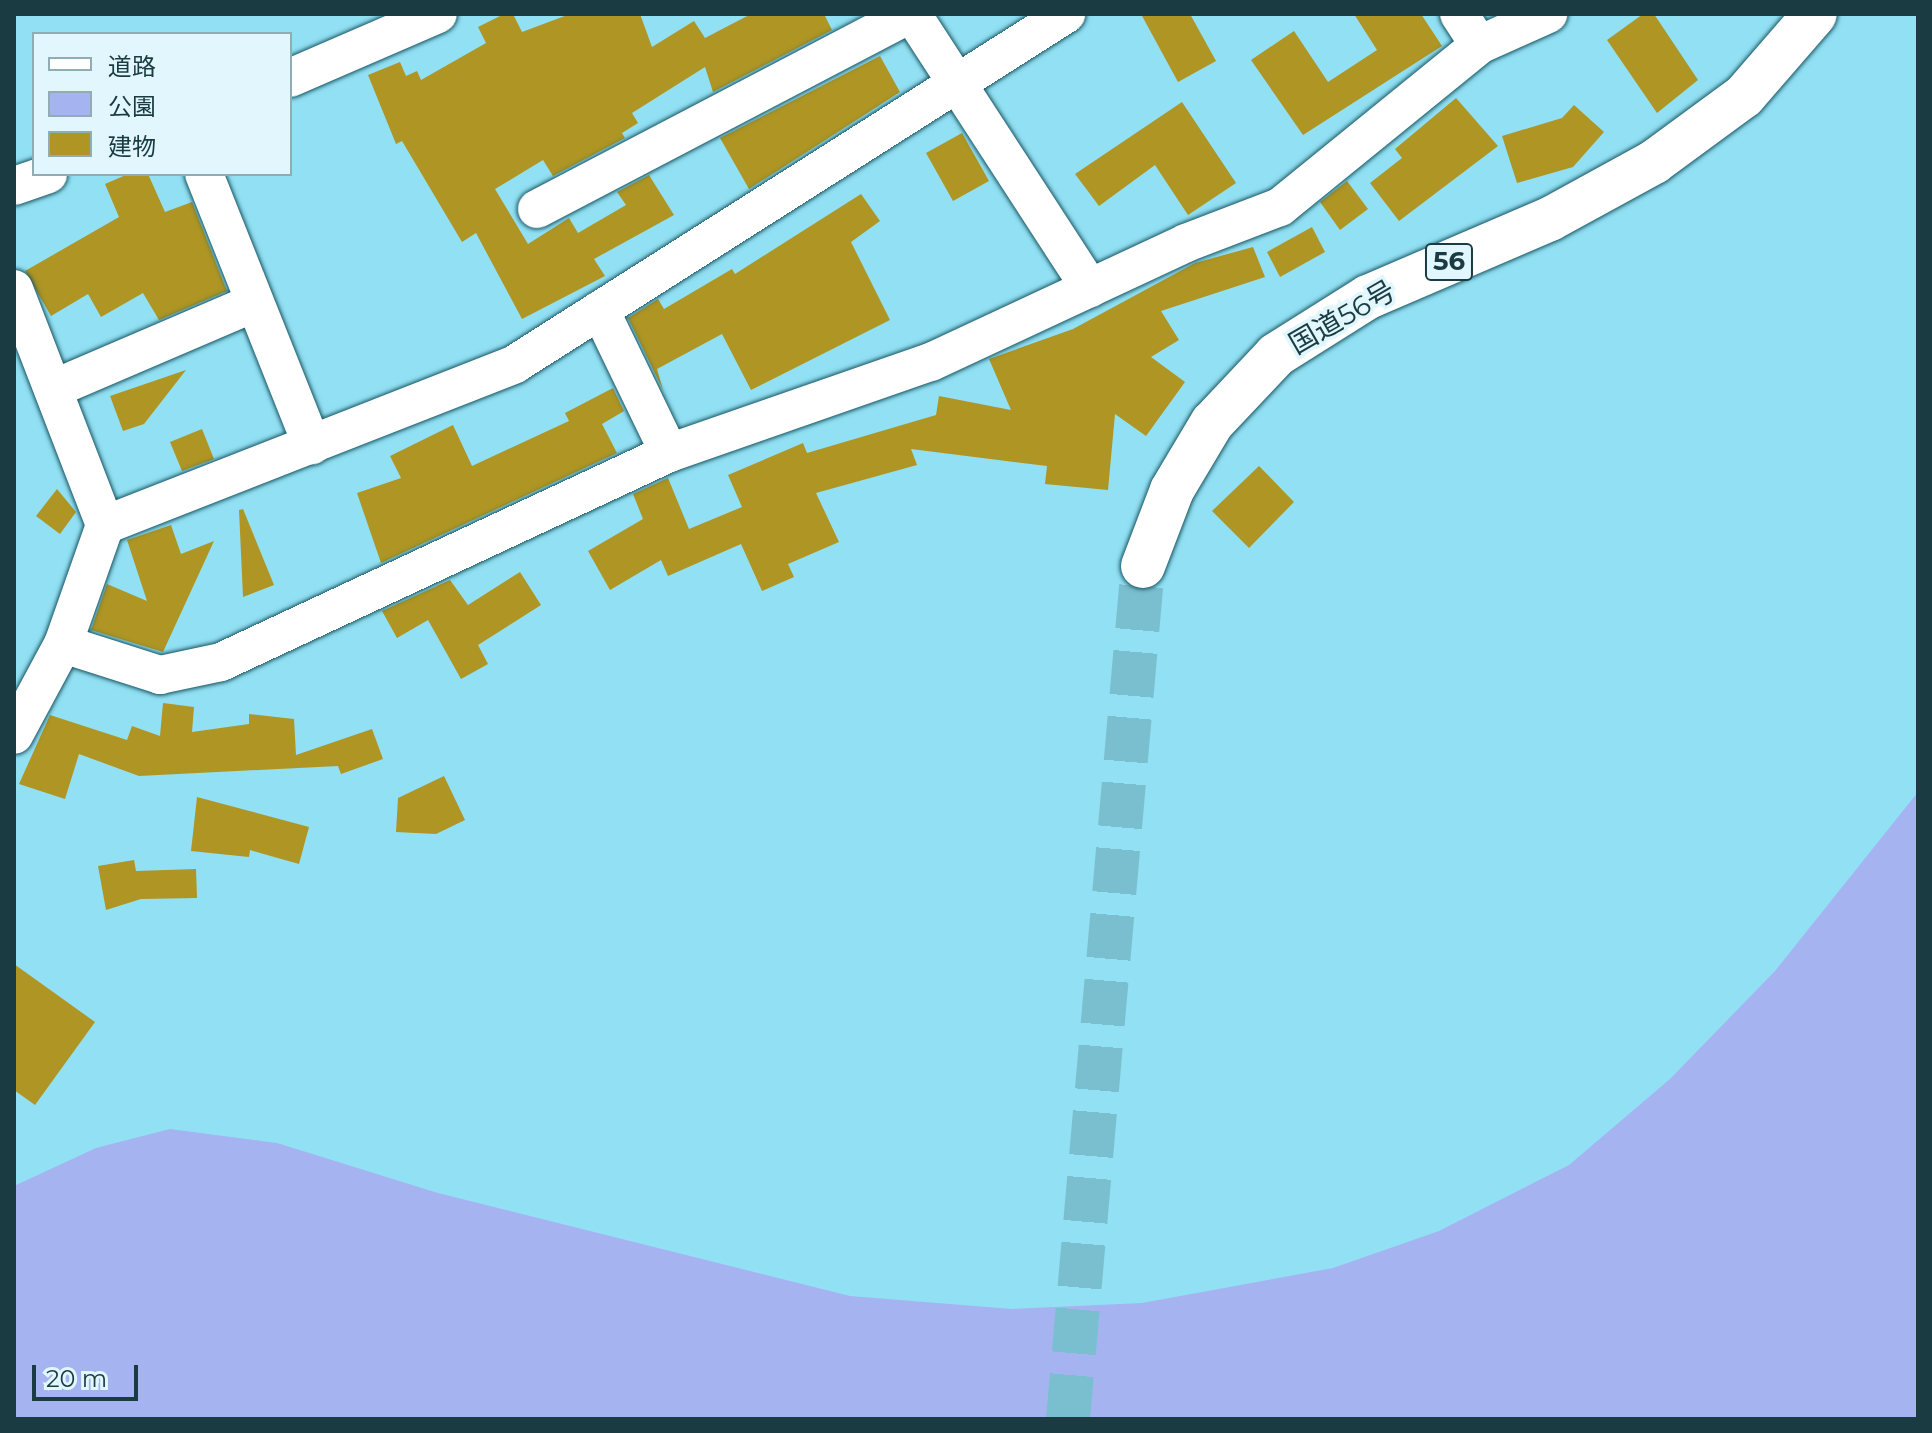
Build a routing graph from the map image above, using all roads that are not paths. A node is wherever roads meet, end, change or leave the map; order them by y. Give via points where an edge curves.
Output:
1 (438, 14) edge
2 (911, 14) edge
3 (1066, 14) edge
4 (1548, 14) edge
5 (1815, 14) edge
6 (1469, 30) edge
7 (292, 77) edge
8 (958, 82) junction
9 (42, 176) edge
10 (205, 176) edge
11 (14, 186) edge
12 (537, 209) dead end
13 (1090, 288) junction
14 (14, 289) edge
15 (254, 303) junction
16 (600, 310) junction
17 (53, 389) junction
18 (312, 445) junction
19 (669, 453) junction
20 (105, 525) junction
21 (1143, 566) tunnel mouth
22 (63, 644) junction
23 (14, 735) edge

1 - 7 street
2 - 8 street
2 - 12 street
3 - 8 street
4 - 6 street
5 - 21 highway, 国道56号 / 56 via 1744,96 1654,162 1550,219 1368,297 1276,355 1212,423 1172,490
6 - 13 street via 1280,207
8 - 13 street
8 - 16 street
9 - 11 street
10 - 15 street
13 - 19 street via 931,362
14 - 17 street
15 - 17 street
15 - 18 street
16 - 18 street via 515,364
16 - 19 street
17 - 20 street
18 - 20 street
19 - 22 street via 221,662 160,675
20 - 22 street
22 - 23 street

